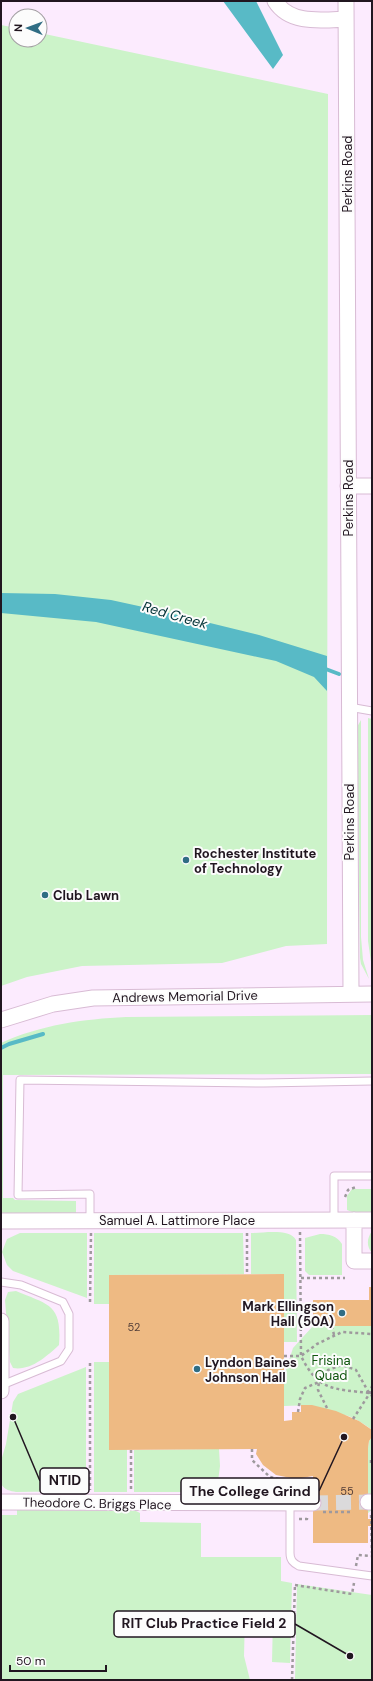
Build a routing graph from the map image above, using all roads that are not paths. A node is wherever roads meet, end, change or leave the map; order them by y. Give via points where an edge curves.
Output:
1 (275, 1) edge
2 (346, 1) edge
3 (346, 19) junction
4 (348, 486) junction
5 (372, 486) edge
6 (349, 707) junction
7 (372, 711) edge
8 (351, 994) junction
9 (372, 994) edge
10 (1, 1020) edge
11 (372, 1081) edge
12 (372, 1176) edge
13 (334, 1220) junction
14 (354, 1220) junction
15 (372, 1220) edge
16 (1, 1221) edge
17 (91, 1226) junction
18 (372, 1261) edge
19 (1, 1282) edge
20 (1, 1322) edge
21 (1, 1388) edge
22 (1, 1502) edge
23 (313, 1502) tunnel mouth
24 (290, 1503) junction
25 (372, 1576) edge

1 - 3 street via 279,8 290,16 305,19
2 - 3 street, Perkins Road
3 - 4 street, Perkins Road
4 - 5 street
4 - 6 street, Perkins Road
6 - 7 lane
6 - 8 street, Perkins Road
8 - 9 street, Andrews Memorial Drive
8 - 10 street, Andrews Memorial Drive via 93,998 53,1004
11 - 17 lane via 264,1083 20,1080 18,1194 90,1194
12 - 13 lane via 334,1176
13 - 14 street, Samuel A. Lattimore Place
13 - 17 street, Samuel A. Lattimore Place
14 - 15 street, Samuel A. Lattimore Place
14 - 18 street via 354,1261
16 - 17 street, Samuel A. Lattimore Place
19 - 21 lane via 20,1285 63,1302 69,1314 69,1349 61,1361
20 - 21 street
22 - 24 street, Theodore C. Briggs Place
23 - 24 street, Theodore C. Briggs Place
24 - 25 lane via 290,1558 294,1563 299,1566

